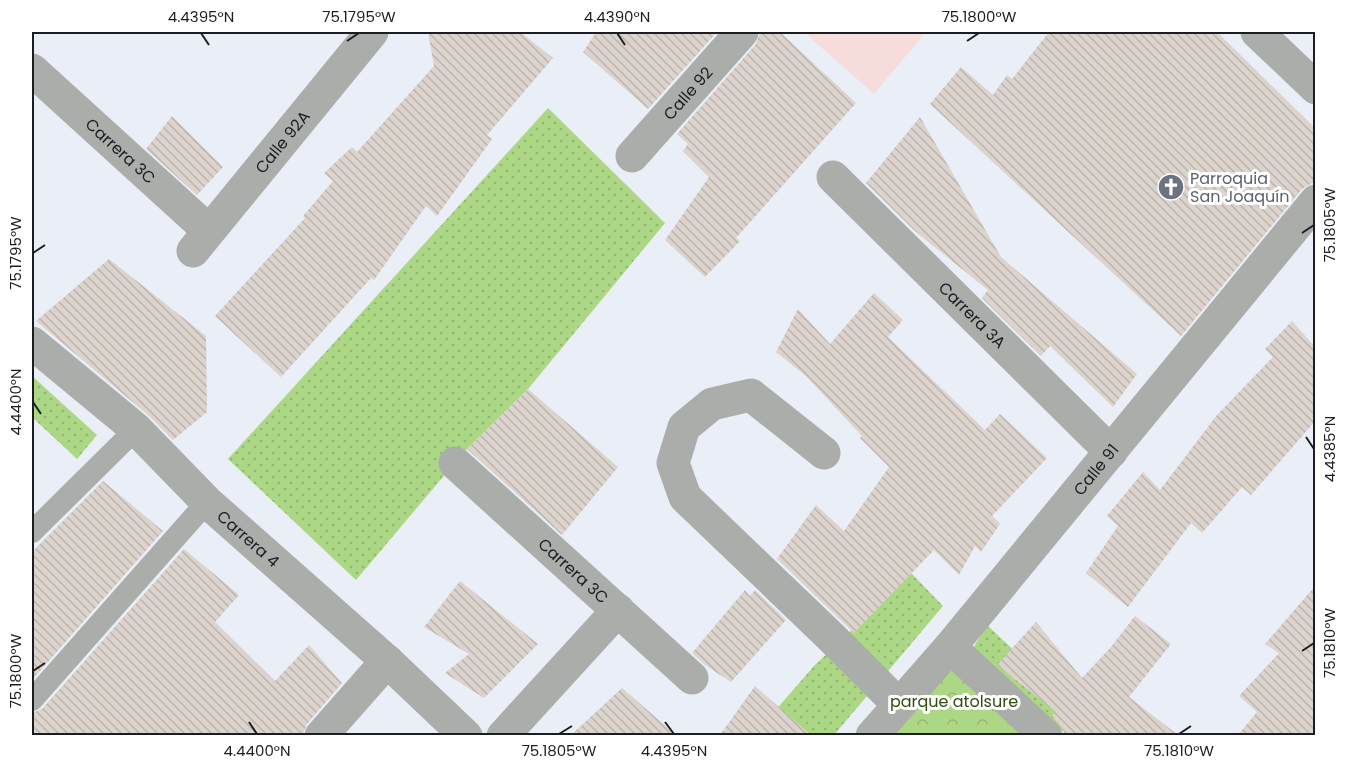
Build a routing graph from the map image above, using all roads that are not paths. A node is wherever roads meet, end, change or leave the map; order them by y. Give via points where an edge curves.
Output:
1 (372, 32) edge
2 (742, 32) edge
3 (1257, 32) edge
4 (32, 70) edge
5 (1316, 88) edge
6 (632, 156) dead end
7 (833, 177) dead end
8 (1316, 201) edge
9 (201, 241) joint
10 (32, 344) edge
11 (136, 429) junction
12 (1111, 452) junction
13 (824, 453) dead end
14 (455, 463) dead end
15 (207, 502) junction
16 (32, 532) edge
17 (618, 610) junction
18 (950, 647) junction
19 (387, 661) junction
20 (692, 678) dead end
21 (32, 700) edge
22 (899, 705) junction
23 (321, 735) edge
24 (466, 735) edge
25 (503, 735) edge
26 (872, 735) edge
27 (1046, 735) edge

1 - 9 street, Calle 92A
2 - 6 street, Calle 92
3 - 5 street
4 - 9 street, Carrera 3C
7 - 12 street, Carrera 3A
8 - 12 street, Calle 91
10 - 11 street, Carrera 4
11 - 15 street, Carrera 4
11 - 16 lane
12 - 18 street, Calle 91
13 - 22 street via 751,395 712,404 684,428 673,463 685,497
14 - 17 street, Carrera 3C
15 - 19 street, Carrera 4
15 - 21 lane
17 - 20 street, Carrera 3C
17 - 25 street
18 - 22 street, Calle 91
18 - 27 street
19 - 23 street
19 - 24 street, Carrera 4
22 - 26 street, Calle 91

